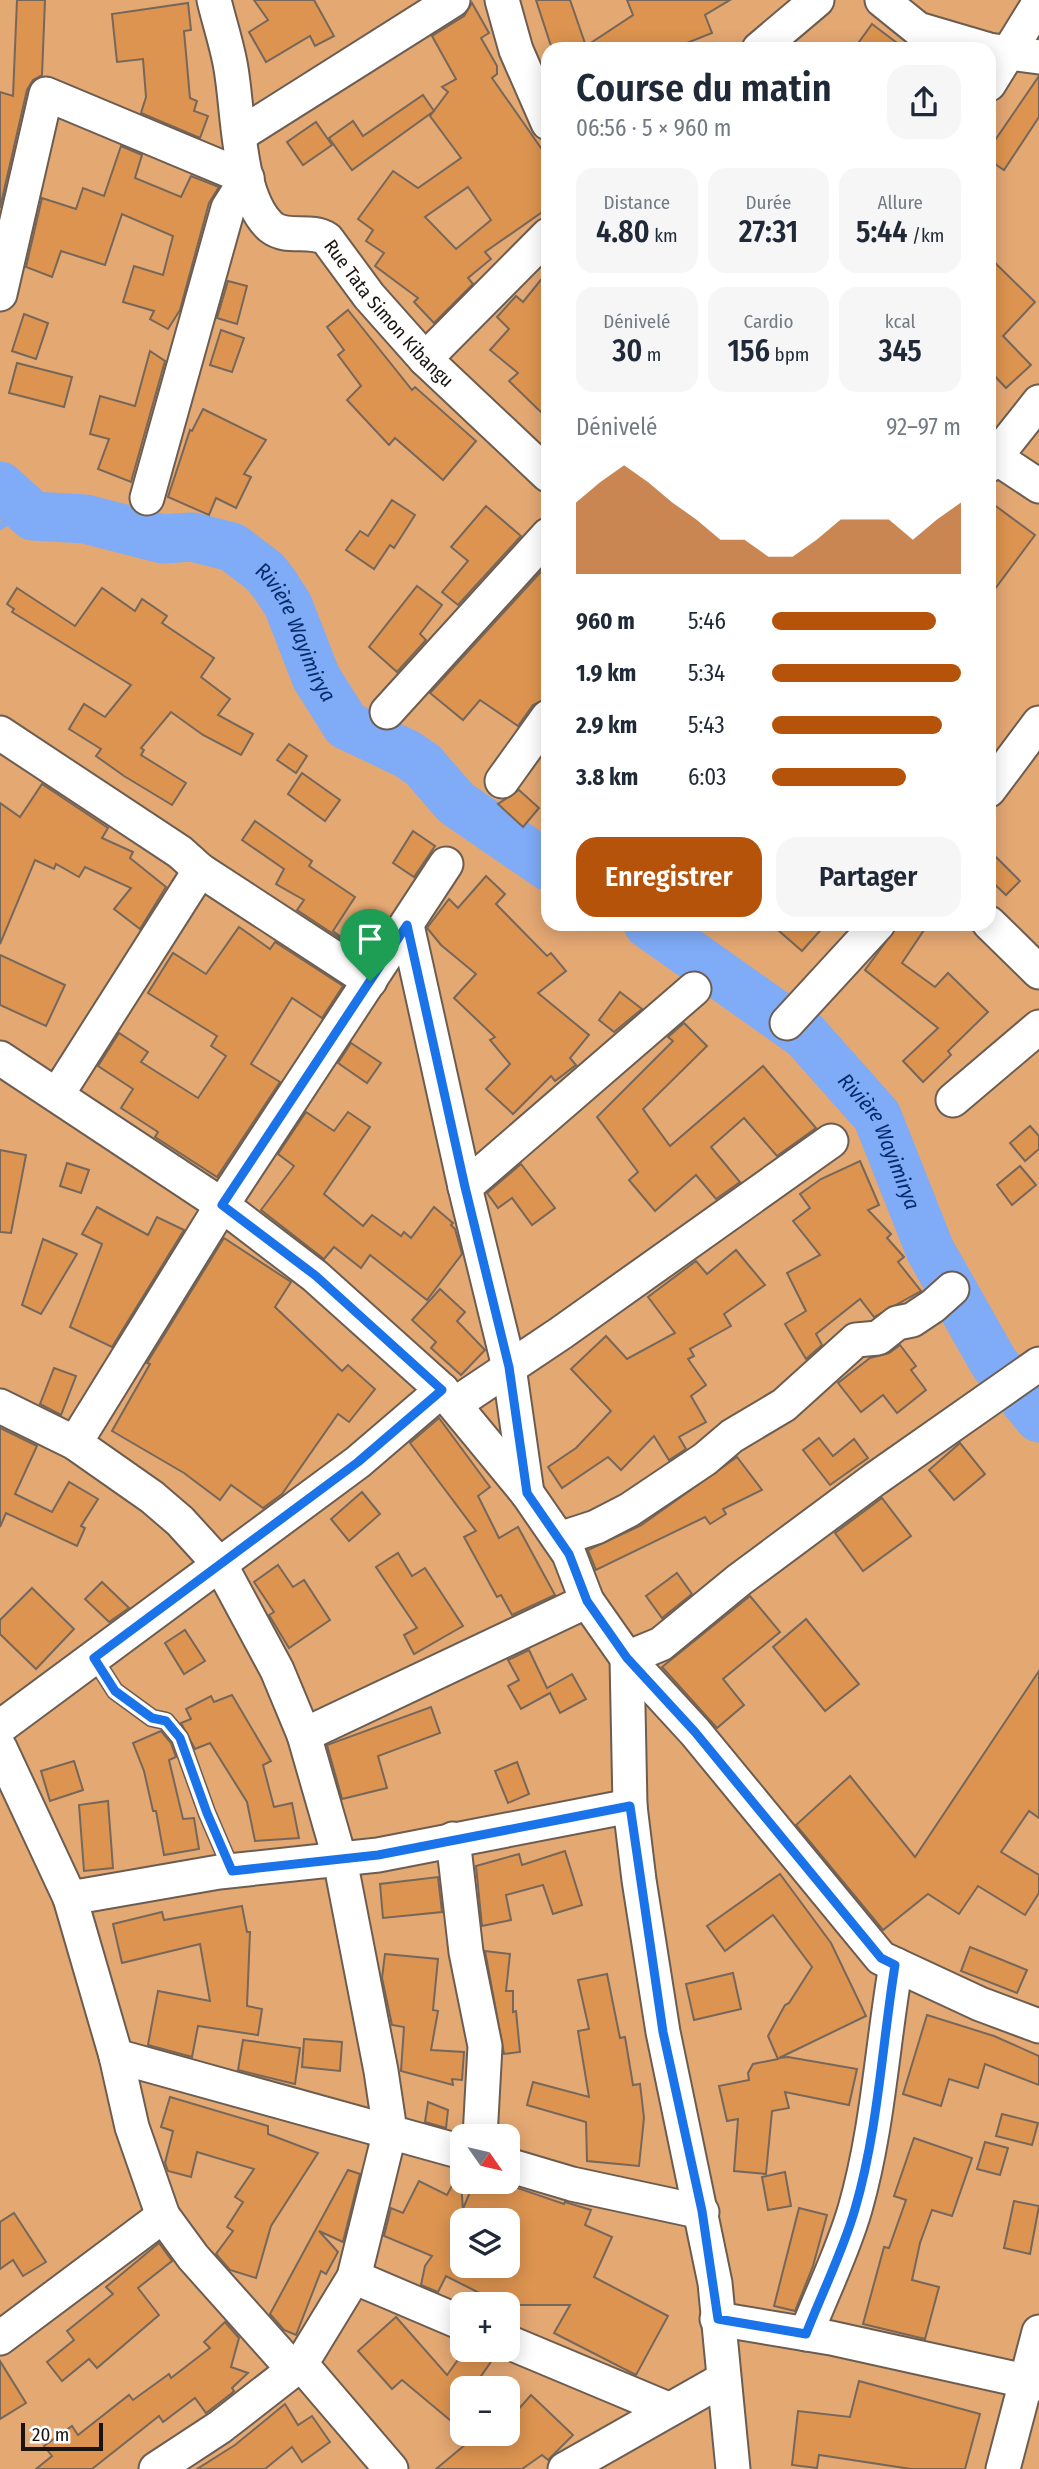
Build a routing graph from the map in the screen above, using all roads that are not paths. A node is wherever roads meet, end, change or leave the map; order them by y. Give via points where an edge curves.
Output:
1 (214, 0) edge
2 (453, 0) edge
3 (502, 0) edge
4 (817, 0) edge
5 (881, 0) edge
6 (1039, 4) edge
7 (767, 42) edge
8 (965, 42) edge
9 (1005, 53) edge
10 (996, 70) edge
11 (541, 107) edge
12 (241, 134) junction
13 (247, 178) junction
14 (541, 243) edge
15 (0, 294) edge
16 (425, 359) junction
17 (1039, 402) edge
18 (996, 452) edge
19 (996, 461) edge
20 (541, 468) edge
21 (1039, 486) edge
22 (147, 498) dead end
23 (541, 543) edge
24 (387, 712) dead end
25 (1039, 723) edge
26 (541, 727) edge
27 (0, 733) edge
28 (502, 781) dead end
29 (996, 781) edge
30 (446, 864) dead end
31 (200, 870) junction
32 (407, 925) junction
33 (996, 930) edge
34 (872, 931) edge
35 (1039, 972) edge
36 (370, 981) junction
37 (694, 989) dead end
38 (787, 1023) dead end
39 (1039, 1027) edge
40 (4, 1068) edge
41 (57, 1095) junction
42 (954, 1100) dead end
43 (831, 1141) dead end
44 (465, 1187) junction
45 (222, 1205) junction
46 (952, 1289) dead end
47 (1039, 1364) edge
48 (509, 1367) junction
49 (449, 1397) junction
50 (0, 1406) edge
51 (75, 1443) junction
52 (527, 1493) junction
53 (559, 1539) junction
54 (221, 1566) junction
55 (587, 1601) junction
56 (94, 1658) junction
57 (627, 1658) junction
58 (0, 1727) edge
59 (304, 1735) junction
60 (0, 1748) edge
61 (630, 1806) junction
62 (453, 1839) junction
63 (340, 1860) junction
64 (232, 1871) junction
65 (71, 1898) junction
66 (917, 1976) junction
67 (1039, 2026) edge
68 (116, 2056) junction
69 (481, 2124) edge
70 (390, 2131) junction
71 (450, 2148) edge
72 (520, 2169) edge
73 (702, 2211) junction
74 (163, 2216) junction
75 (354, 2277) junction
76 (450, 2318) edge
77 (718, 2319) junction
78 (1039, 2332) edge
79 (806, 2334) junction
80 (0, 2338) edge
81 (520, 2347) edge
82 (297, 2367) junction
83 (722, 2380) junction
84 (1032, 2383) edge
85 (668, 2409) junction
86 (156, 2469) edge
87 (391, 2469) edge
88 (565, 2469) edge
89 (733, 2469) edge
90 (1003, 2469) edge

1 - 12 street, Rue Tata Simon Kibangu
2 - 12 street
3 - 11 street via 516,50
4 - 7 street
5 - 8 street via 918,29
6 - 9 street
9 - 10 street
12 - 13 street, Rue Tata Simon Kibangu
13 - 15 street via 46,94
13 - 16 street, Rue Tata Simon Kibangu via 259,214 274,229 288,234 318,233 327,239 369,296
13 - 22 street via 228,208
14 - 16 street
16 - 20 street, Rue Tata Simon Kibangu
17 - 18 street
19 - 21 street
23 - 24 street
25 - 29 street
26 - 28 street
27 - 31 street via 180,852
30 - 32 street
31 - 36 street
31 - 41 street
32 - 36 street
32 - 44 street
33 - 35 street
34 - 38 street
36 - 45 street
37 - 44 street
39 - 42 street
40 - 41 street
41 - 45 street
43 - 48 street
44 - 48 street
45 - 49 street via 316,1276
45 - 51 street
46 - 53 street via 912,1320 897,1323 878,1338 856,1340 784,1405 629,1510
47 - 57 street via 875,1479 661,1644
48 - 49 street
48 - 52 street
49 - 52 street
49 - 54 street
50 - 51 street
51 - 54 street via 152,1497
52 - 53 street
53 - 55 street
54 - 56 street
54 - 59 street via 277,1670
55 - 57 street
55 - 59 street
56 - 58 street
56 - 64 lane via 115,1691 152,1718 166,1721 180,1738
57 - 61 street
57 - 66 street via 695,1732 881,1958
59 - 63 street
60 - 65 street
61 - 62 street
61 - 73 street via 663,2032
62 - 63 street
62 - 69 street via 466,1952 485,2046
63 - 64 street
63 - 70 street
64 - 65 street
65 - 68 street
66 - 67 street
66 - 79 street via 883,2042 873,2129 855,2210
68 - 70 street
68 - 74 street via 132,2127
70 - 71 street
70 - 75 street
72 - 73 street
73 - 77 street
74 - 80 street
74 - 82 street via 193,2258
75 - 76 street
75 - 82 street
77 - 79 street
77 - 83 street
78 - 84 street
79 - 84 street
81 - 85 street
82 - 86 street
82 - 87 street
83 - 85 street
83 - 89 street
84 - 90 street
85 - 88 street

